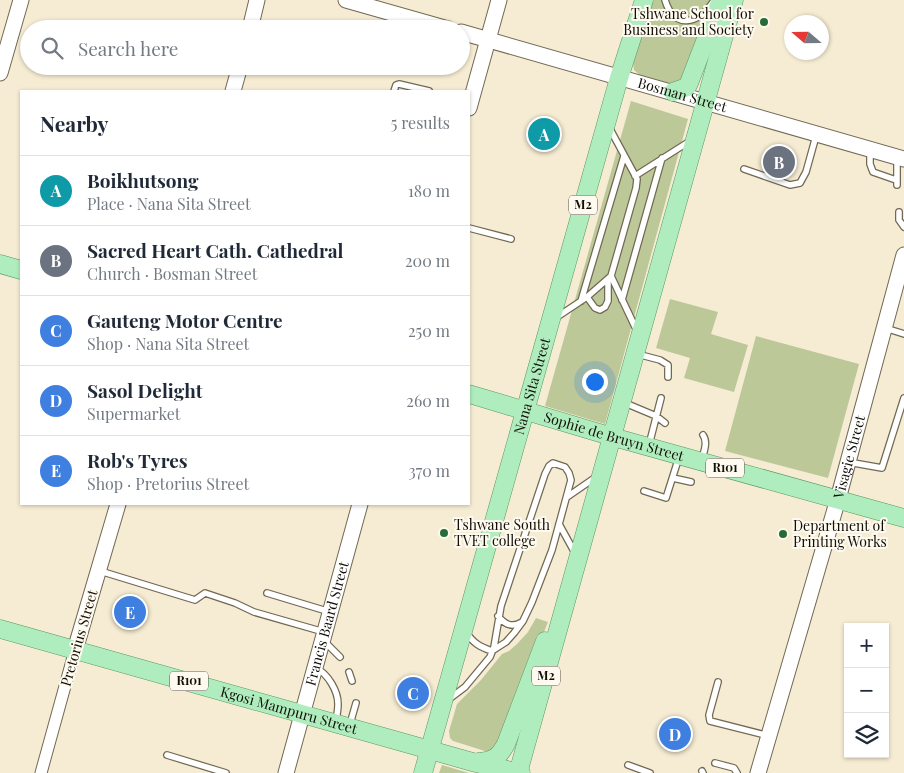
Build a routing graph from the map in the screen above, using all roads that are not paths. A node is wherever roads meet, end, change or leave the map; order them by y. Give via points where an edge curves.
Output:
1 (21, 0) edge
2 (257, 0) edge
3 (346, 0) edge
4 (499, 0) edge
5 (644, 0) edge
6 (665, 0) edge
7 (714, 0) edge
8 (721, 0) edge
9 (734, 0) edge
10 (252, 20) edge
11 (416, 20) edge
12 (470, 35) edge
13 (488, 40) junction
14 (0, 73) edge
15 (237, 75) edge
16 (619, 78) junction
17 (233, 90) edge
18 (394, 90) edge
19 (423, 90) edge
20 (673, 92) junction
21 (707, 101) junction
22 (470, 102) edge
23 (606, 123) junction
24 (817, 134) junction
25 (696, 138) junction
26 (871, 149) junction
27 (624, 156) junction
28 (662, 158) junction
29 (901, 158) edge
30 (744, 169) dead end
31 (635, 176) junction
32 (899, 212) dead end
33 (904, 227) edge
34 (470, 228) edge
35 (511, 239) dead end
36 (904, 255) edge
37 (0, 264) edge
38 (20, 270) edge
39 (610, 278) junction
40 (587, 297) junction
41 (622, 300) junction
42 (581, 301) junction
43 (551, 320) junction
44 (884, 328) junction
45 (904, 334) edge
46 (638, 345) junction
47 (668, 377) dead end
48 (470, 394) edge
49 (661, 398) dead end
50 (904, 398) edge
51 (622, 402) junction
52 (526, 411) junction
53 (656, 416) junction
54 (665, 423) dead end
55 (703, 435) dead end
56 (613, 437) junction
57 (648, 447) junction
58 (679, 455) junction
59 (701, 462) junction
60 (848, 462) junction
61 (602, 473) junction
62 (674, 478) junction
63 (691, 482) dead end
64 (644, 492) dead end
65 (567, 497) junction
66 (838, 499) junction
67 (118, 505) edge
68 (360, 505) edge
69 (904, 518) edge
70 (559, 524) junction
71 (578, 559) junction
72 (98, 570) junction
73 (572, 579) junction
74 (267, 593) dead end
75 (330, 612) junction
76 (498, 616) junction
77 (524, 621) junction
78 (464, 628) junction
79 (0, 629) edge
80 (323, 636) junction
81 (75, 650) junction
82 (492, 651) junction
83 (340, 657) dead end
84 (315, 667) junction
85 (350, 672) dead end
86 (352, 681) dead end
87 (718, 682) dead end
88 (356, 703) dead end
89 (442, 704) junction
90 (302, 713) junction
91 (342, 724) junction
92 (768, 736) junction
93 (429, 749) junction
94 (167, 755) dead end
95 (476, 763) junction
96 (715, 763) dead end
97 (628, 765) dead end
98 (41, 773) edge
99 (226, 773) edge
100 (286, 773) edge
101 (423, 773) edge
102 (519, 773) edge
103 (650, 773) edge
104 (737, 773) edge
105 (758, 773) edge

1 - 14 street
2 - 10 street
3 - 11 street
4 - 13 street
5 - 16 main road, Nana Sita Street / M2
6 - 7 lane via 673,14 688,21 700,16
8 - 20 main road via 687,87
9 - 21 main road, M2
12 - 13 street, Bosman Street
13 - 16 street, Bosman Street
13 - 22 street
15 - 17 street
16 - 20 street, Bosman Street
16 - 23 main road, Nana Sita Street / M2
18 - 19 lane via 399,84
20 - 21 street, Bosman Street
21 - 24 street, Bosman Street
21 - 25 main road, M2
23 - 27 lane
23 - 43 main road, Nana Sita Street / M2
24 - 26 street, Bosman Street
24 - 30 lane via 800,183 790,185
25 - 28 lane
25 - 46 main road, M2
26 - 29 street, Bosman Street
26 - 29 lane via 872,170 896,183
27 - 31 lane
27 - 42 lane
28 - 31 lane
28 - 41 lane
31 - 39 lane via 636,188
32 - 33 lane via 899,220
34 - 35 lane
36 - 44 street, Visagie Street
37 - 38 main road
39 - 40 lane
39 - 40 lane via 606,307 595,308
39 - 41 lane
40 - 42 lane
41 - 46 lane
42 - 43 lane
43 - 52 main road, Nana Sita Street / M2
44 - 45 lane
44 - 60 street, Visagie Street
46 - 47 lane via 668,365
46 - 51 main road, M2
48 - 52 main road, Sophie de Bruyn Street / R101
49 - 53 lane
50 - 60 lane via 882,468
51 - 53 lane
51 - 56 main road, M2
52 - 56 main road, Sophie de Bruyn Street / R101
52 - 78 main road, Nana Sita Street / M2
53 - 54 lane
53 - 57 lane
55 - 59 lane via 706,443
56 - 57 main road, Sophie de Bruyn Street / R101
56 - 61 main road, M2
57 - 58 main road, Sophie de Bruyn Street / R101
58 - 59 main road, Sophie de Bruyn Street / R101
58 - 62 lane
59 - 66 main road, Sophie de Bruyn Street / R101
60 - 66 street, Visagie Street
61 - 65 lane
61 - 71 main road, M2
62 - 63 lane
62 - 64 lane via 666,498
65 - 70 lane
65 - 76 lane via 571,480 569,473 565,467 549,466
66 - 69 main road, Sophie de Bruyn Street / R101
66 - 92 street, Visagie Street
67 - 72 street, Pretorius Street
68 - 75 street, Francis Baard Street
70 - 71 lane
70 - 77 lane
71 - 73 main road, M2
72 - 80 lane via 195,600 205,593 236,602 254,612
72 - 81 street, Pretorius Street
73 - 95 main road via 503,750 497,758
73 - 102 main road, M2
74 - 75 lane
75 - 80 street, Francis Baard Street
76 - 77 lane via 510,625 516,626
76 - 82 lane
77 - 82 lane via 506,642
78 - 82 lane via 480,647
78 - 89 main road, Nana Sita Street / M2
79 - 81 main road, Kgosi Mampuru Street / R101
80 - 83 lane
80 - 84 street, Francis Baard Street
81 - 90 main road, Kgosi Mampuru Street / R101
81 - 98 street, Pretorius Street
82 - 89 lane via 465,687
84 - 90 street, Francis Baard Street
84 - 91 lane via 326,675 336,693
85 - 86 lane
87 - 92 lane via 710,721
88 - 91 lane
89 - 93 main road, Nana Sita Street / M2
90 - 91 main road, Kgosi Mampuru Street / R101
90 - 100 street, Francis Baard Street
91 - 93 main road, Kgosi Mampuru Street / R101
92 - 105 street, Visagie Street
93 - 95 main road, Kgosi Mampuru Street / R101
93 - 101 main road, Nana Sita Street / M2
94 - 99 lane
95 - 102 main road, Kgosi Mampuru Street / R101
96 - 104 lane via 734,768
97 - 103 lane

